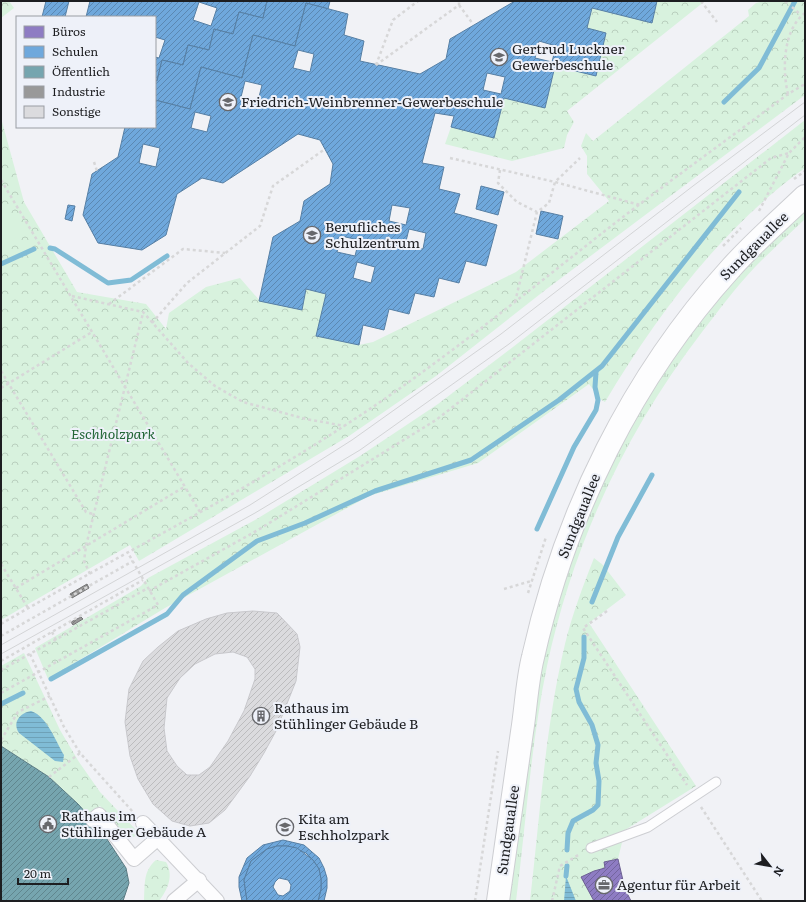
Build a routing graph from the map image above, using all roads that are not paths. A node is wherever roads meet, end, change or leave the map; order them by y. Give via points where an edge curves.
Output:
1 (805, 196) edge
2 (716, 782) dead end
3 (93, 820) dead end
4 (143, 822) road end
5 (157, 839) junction
6 (591, 848) road end
7 (199, 880) junction
8 (174, 901) edge
9 (217, 901) edge
10 (498, 901) edge

1 - 10 street, Sundgauallee via 730,268 679,333 629,409 584,497 554,579 533,658
2 - 6 lane via 648,827
3 - 5 street via 99,815 134,859
4 - 5 street
5 - 7 street
7 - 8 street
7 - 9 street

